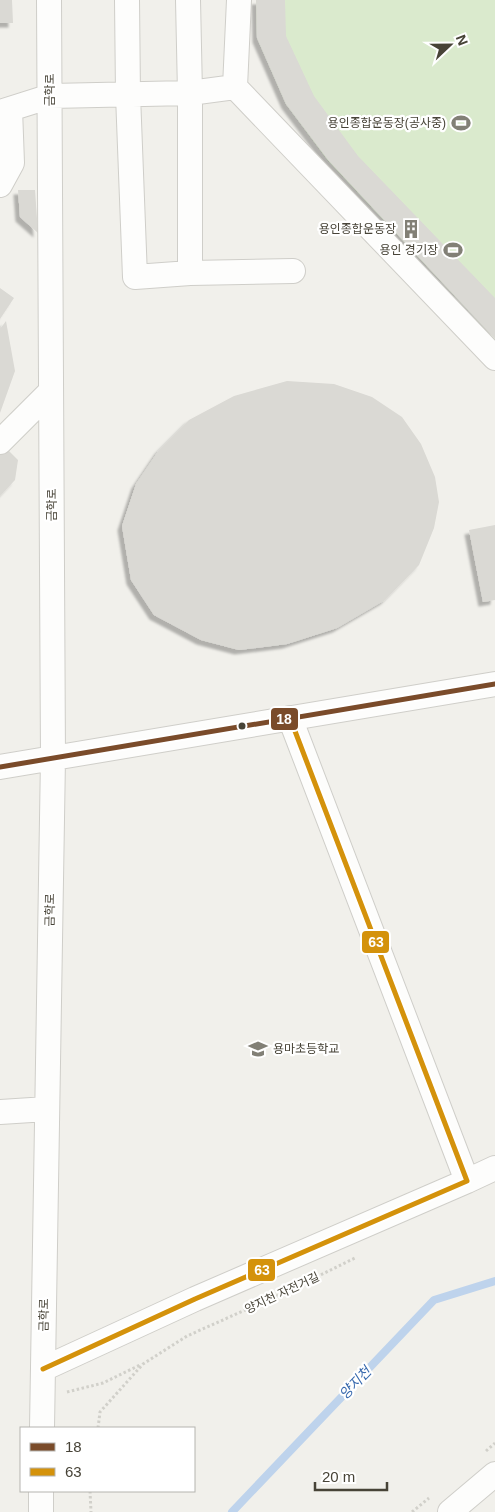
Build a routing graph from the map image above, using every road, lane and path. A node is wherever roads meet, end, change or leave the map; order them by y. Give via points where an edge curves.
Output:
1 (50, 0) edge
2 (127, 0) edge
3 (188, 0) edge
4 (239, 0) edge
5 (235, 87) junction
6 (190, 93) junction
7 (128, 94) junction
8 (50, 96) junction
9 (5, 110) edge
10 (0, 185) edge
11 (293, 271) dead end
12 (190, 273) junction
13 (495, 358) edge
14 (51, 391) junction
15 (0, 442) edge
16 (495, 684) edge
17 (290, 718) junction
18 (53, 758) junction
19 (0, 767) edge
20 (47, 1109) junction
21 (0, 1112) edge
22 (495, 1168) edge
23 (467, 1181) junction
24 (362, 1255) dead end
25 (143, 1364) junction
26 (43, 1369) junction
27 (42, 1399) junction
28 (42, 1427) edge
29 (98, 1427) edge
30 (495, 1474) edge
31 (41, 1492) edge
32 (90, 1492) edge
33 (41, 1512) edge
34 (92, 1512) edge
35 (450, 1512) edge

1 - 8 street, 금학로
2 - 7 street
3 - 6 street
4 - 5 street
5 - 6 street
5 - 13 street
6 - 7 street
6 - 12 street
7 - 8 street
7 - 12 street via 135,277
8 - 9 street
8 - 14 street, 금학로
9 - 10 street via 12,164
11 - 12 street
14 - 15 street
14 - 18 street, 금학로
16 - 17 street
17 - 18 street
17 - 23 street
18 - 19 street
18 - 20 street, 금학로
20 - 21 street
20 - 26 street, 금학로
22 - 23 street
23 - 26 street via 194,1299
24 - 25 path, 양지천 자전거길 via 187,1336
25 - 27 path via 103,1383
25 - 29 path, 양지천 자전거길 via 100,1412
26 - 27 street, 금학로
27 - 28 street, 금학로
30 - 35 street
31 - 33 street
32 - 34 path

